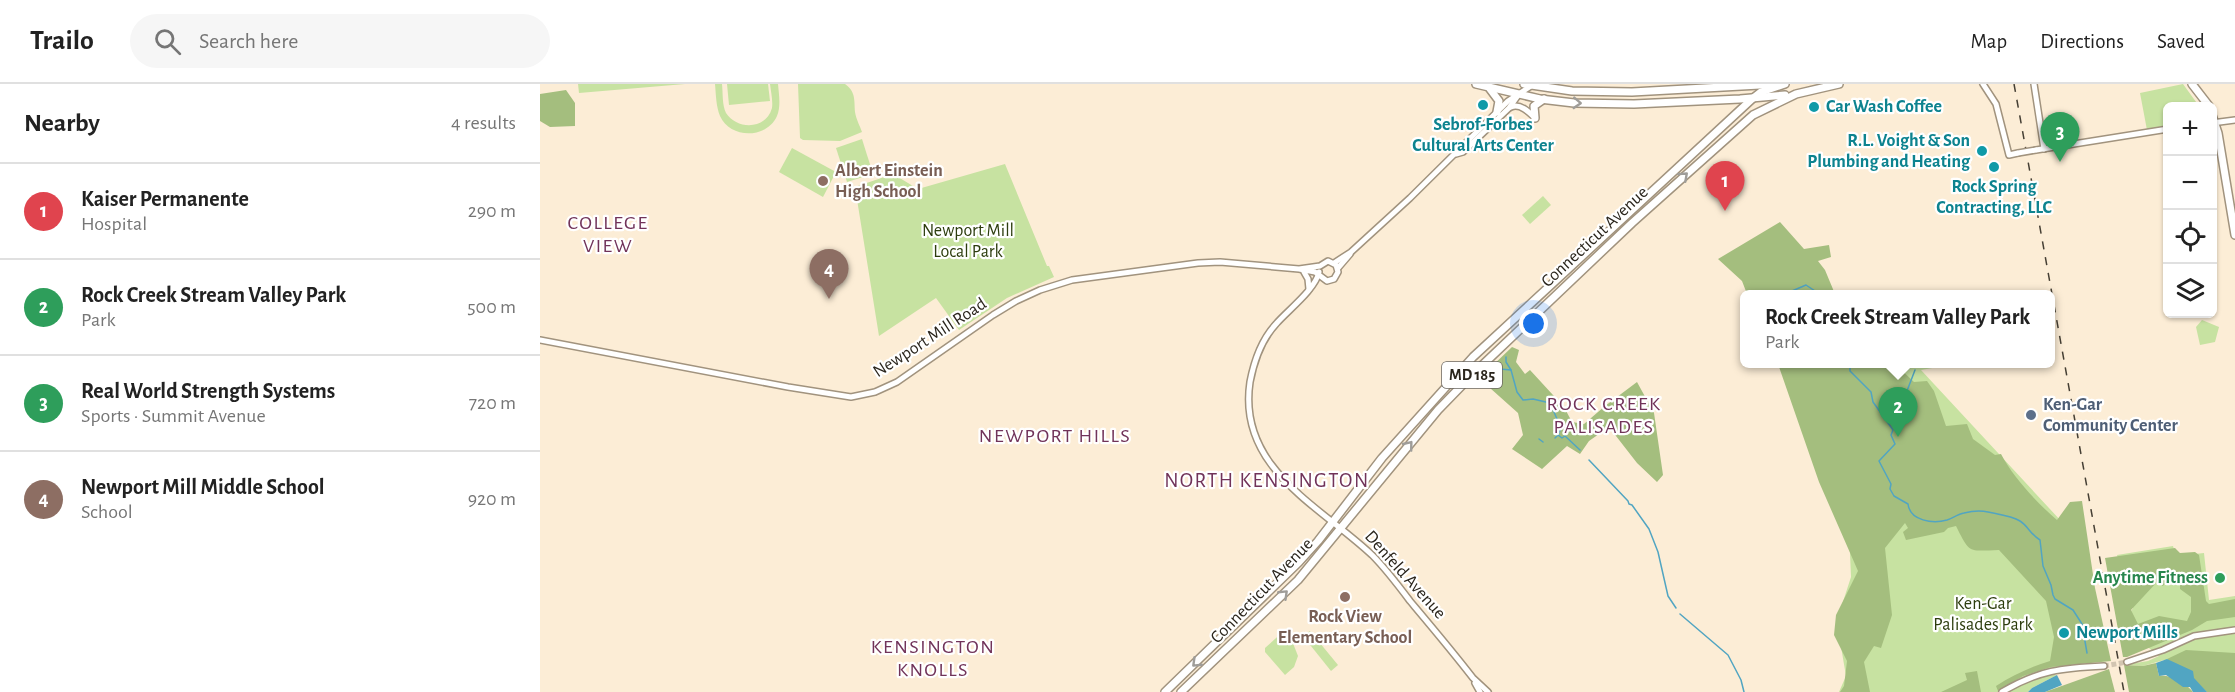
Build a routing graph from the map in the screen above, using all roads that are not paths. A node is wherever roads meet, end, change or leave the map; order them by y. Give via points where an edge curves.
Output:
1 (1476, 84) edge
2 (1780, 84) edge
3 (1785, 84) edge
4 (1839, 84) edge
5 (1983, 84) edge
6 (2034, 84) edge
7 (2192, 84) edge
8 (1527, 85) edge
9 (1488, 87) junction
10 (1519, 94) junction
11 (1796, 94) junction
12 (1544, 99) junction
13 (1752, 99) junction
14 (2206, 102) edge
15 (1509, 108) junction
16 (1497, 112) junction
17 (1535, 118) joint
18 (2217, 120) edge
19 (2235, 120) edge
20 (2163, 130) edge
21 (2217, 141) edge
22 (2044, 148) junction
23 (1456, 154) junction
24 (2235, 235) edge
25 (1336, 266) junction
26 (1302, 270) junction
27 (1320, 274) junction
28 (1310, 288) junction
29 (540, 340) edge
30 (1484, 346) junction
31 (1492, 354) junction
32 (1333, 522) junction
33 (1341, 529) junction
34 (2235, 630) edge
35 (2127, 662) tunnel mouth
36 (2104, 666) tunnel mouth
37 (1473, 678) junction
38 (1165, 692) edge
39 (1181, 692) edge
40 (1480, 692) edge
41 (1488, 692) edge
42 (2002, 692) edge

1 - 9 main road
2 - 8 main road via 1632,92
3 - 13 main road, Connecticut Avenue / MD 185
4 - 11 main road, Connecticut Avenue / MD 185
5 - 22 street, bridge via 1996,104 2008,155
6 - 22 street
7 - 14 main road
8 - 10 street
9 - 10 main road
9 - 16 main road via 1498,100
10 - 12 main road
10 - 15 street
10 - 16 street
11 - 13 main road
31 -> 11 main road, Connecticut Avenue / MD 185 via 1753,115
12 -> 13 main road via 1615,104
12 - 17 main road via 1534,106
13 - 30 main road, Connecticut Avenue / MD 185
15 - 17 street via 1520,107
15 - 23 street via 1464,152
16 - 23 street
18 - 19 street
20 - 22 street
21 - 24 main road
23 - 25 street
25 - 27 street via 1326,262
25 - 27 street via 1338,275 1334,279
26 - 27 street, Newport Mill Road
26 - 28 street
26 - 29 street, Newport Mill Road via 1220,262 1072,280 1016,301 885,388 851,397
27 - 28 street, Denfeld Avenue
28 - 32 street, Denfeld Avenue via 1264,341 1255,360 1249,404 1261,449 1274,469
30 - 31 main road
30 - 32 main road, Connecticut Avenue / MD 185 via 1396,442
33 -> 31 main road, Connecticut Avenue / MD 185 via 1438,410
32 - 33 street, Denfeld Avenue
32 -> 38 main road, Connecticut Avenue / MD 185 via 1274,588
33 - 37 street, Denfeld Avenue via 1380,564
39 -> 33 main road, Connecticut Avenue / MD 185 via 1298,580
34 - 35 street via 2194,636
36 - 42 street via 2042,672
37 - 40 street, Denfeld Avenue
37 - 41 street, Denfeld Avenue

